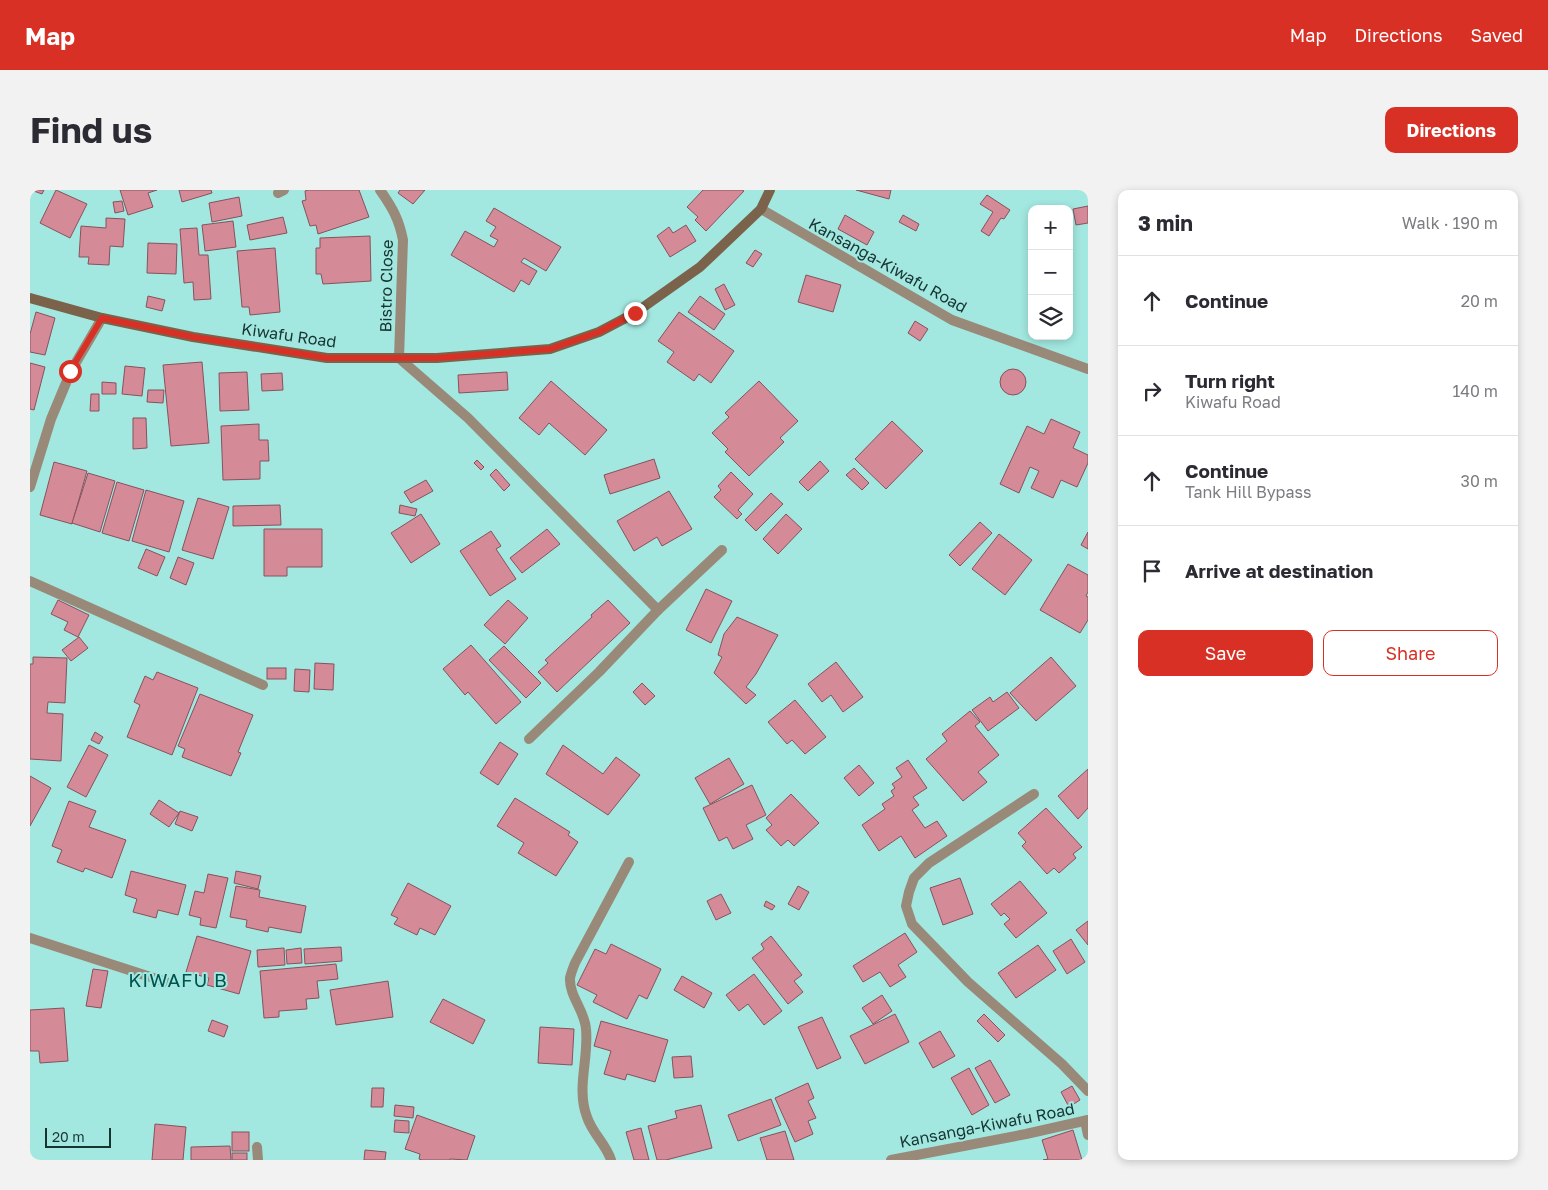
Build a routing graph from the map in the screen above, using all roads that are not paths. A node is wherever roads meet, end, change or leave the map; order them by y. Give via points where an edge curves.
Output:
1 (380, 190) edge
2 (770, 190) edge
3 (760, 210) junction
4 (30, 298) edge
5 (102, 318) junction
6 (399, 358) junction
7 (1088, 369) edge
8 (30, 487) edge
9 (722, 550) dead end
10 (30, 581) edge
11 (658, 610) junction
12 (263, 684) dead end
13 (529, 739) dead end
14 (1034, 794) dead end
15 (629, 862) dead end
16 (30, 938) edge
17 (166, 982) dead end
18 (1088, 1091) edge
19 (1086, 1120) edge
20 (1088, 1135) edge
21 (257, 1147) dead end
22 (258, 1160) edge
23 (611, 1160) edge
24 (891, 1160) edge

1 - 6 street, Bistro Close via 394,211 403,240
2 - 3 street, Kiwafu Road
3 - 6 street, Kiwafu Road via 700,267 635,313 599,332 550,349
3 - 7 street, Kansanga-Kiwafu Road via 952,320
4 - 5 street, Kiwafu Road
5 - 6 street, Kiwafu Road via 193,337 327,358
5 - 8 street via 70,371 50,419
6 - 11 street via 468,418
9 - 11 street
10 - 12 street
11 - 13 street
14 - 18 street via 929,863 914,878 906,906 912,924 968,982 1062,1064
15 - 23 street via 575,963 570,979 586,1028 582,1094 586,1116
16 - 17 street
19 - 20 street
19 - 24 street, Kansanga-Kiwafu Road
21 - 22 street

